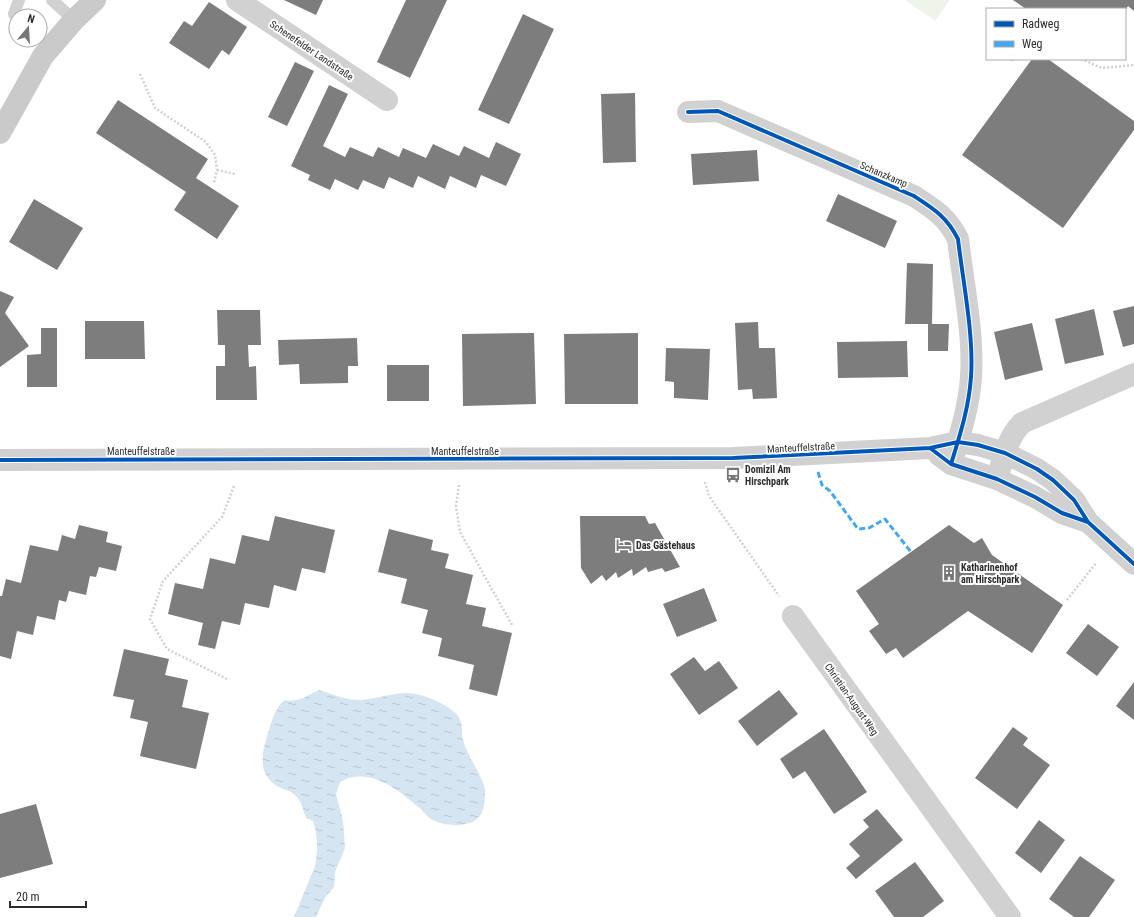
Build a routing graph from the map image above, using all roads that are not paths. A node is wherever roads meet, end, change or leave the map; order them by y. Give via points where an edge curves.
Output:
1 (52, 0) edge
2 (95, 0) edge
3 (237, 0) edge
4 (74, 20) junction
5 (387, 100) dead end
6 (688, 112) dead end
7 (0, 133) edge
8 (1134, 374) edge
9 (958, 442) junction
10 (930, 448) junction
11 (1005, 453) junction
12 (0, 460) edge
13 (951, 464) junction
14 (997, 479) junction
15 (1088, 522) junction
16 (1134, 564) edge
17 (793, 616) road end
18 (1010, 917) edge

1 - 4 lane
2 - 4 main road
3 - 5 street, Schenefelder Landstraße
4 - 7 main road via 43,56
6 - 9 street, Schanzkamp via 718,111 914,196 940,213 950,225 958,239 970,348 971,376 968,400
8 - 11 street via 1029,419 1015,430
9 - 10 street, Manteuffelstraße
9 - 11 street, Manteuffelstraße
9 - 13 street, Schanzkamp
10 - 12 street, Manteuffelstraße via 734,458
10 - 13 street, Manteuffelstraße
11 - 14 street
11 - 15 street, Manteuffelstraße via 1037,468 1053,480 1074,500
13 - 14 street, Manteuffelstraße
14 - 15 street, Manteuffelstraße via 1062,513
15 - 16 street, Manteuffelstraße
17 - 18 street, Christian-August-Weg

